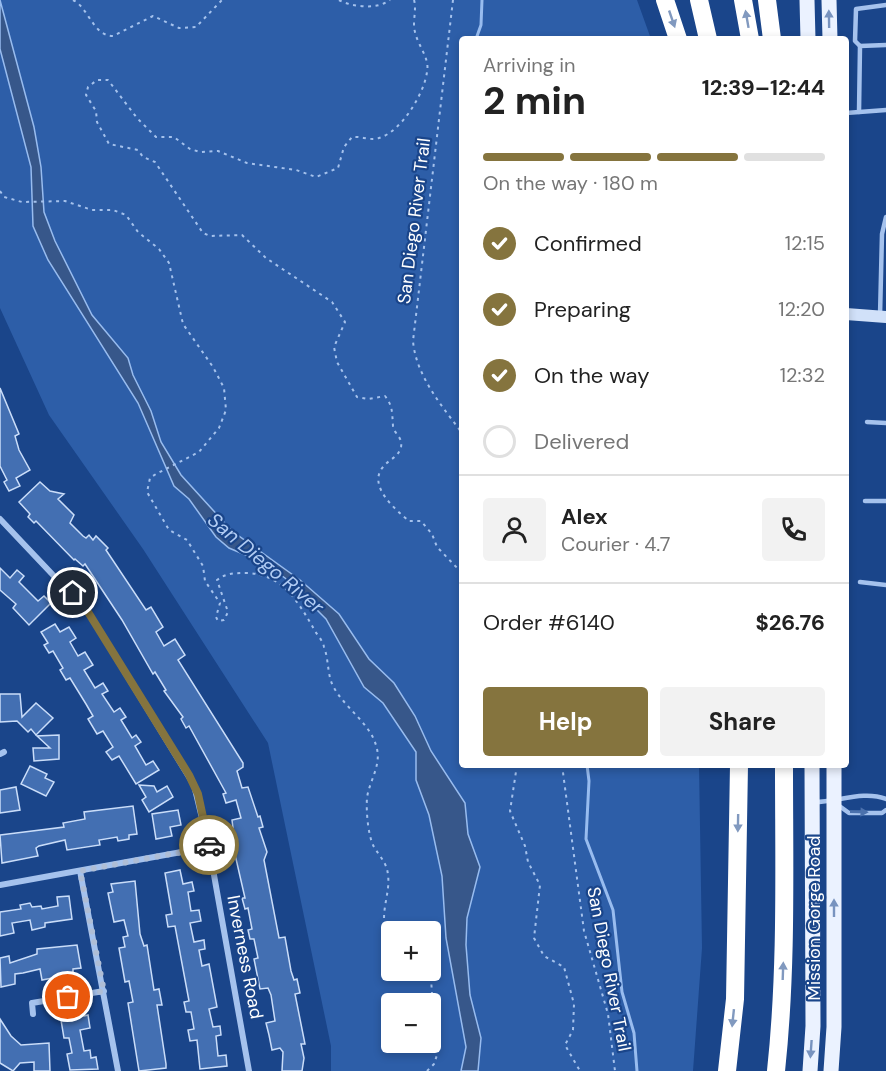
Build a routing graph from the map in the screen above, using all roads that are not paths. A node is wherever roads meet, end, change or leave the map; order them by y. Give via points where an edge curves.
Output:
1 (665, 0) edge
2 (699, 0) edge
3 (743, 0) edge
4 (767, 0) edge
5 (807, 0) edge
6 (829, 0) edge
7 (886, 5) edge
8 (677, 36) edge
9 (707, 36) edge
10 (749, 36) edge
11 (772, 36) edge
12 (808, 36) edge
13 (830, 36) edge
14 (886, 45) edge
15 (860, 46) junction
16 (886, 110) edge
17 (859, 112) junction
18 (849, 113) edge
19 (886, 217) edge
20 (849, 314) edge
21 (883, 317) edge
22 (867, 422) dead end
23 (886, 423) edge
24 (865, 501) dead end
25 (886, 501) edge
26 (0, 519) edge
27 (860, 582) dead end
28 (886, 585) edge
29 (739, 768) edge
30 (784, 768) edge
31 (812, 768) edge
32 (834, 768) edge
33 (886, 799) edge
34 (812, 802) junction
35 (834, 802) junction
36 (886, 810) edge
37 (209, 847) junction
38 (80, 871) junction
39 (0, 885) edge
40 (104, 991) junction
41 (33, 1014) dead end
42 (118, 1071) edge
43 (249, 1071) edge
44 (727, 1071) edge
45 (776, 1071) edge
46 (810, 1071) edge
47 (831, 1071) edge

1 -> 8 highway
2 - 9 highway
10 -> 3 highway
4 - 11 highway
5 - 12 main road
13 -> 6 main road
7 - 15 lane via 856,9 855,40
14 - 15 lane
15 - 17 lane
16 - 17 lane
17 - 18 lane
19 - 21 lane via 882,234
20 - 21 street
22 - 23 lane
24 - 25 lane
26 - 37 street, Inverness Road via 88,612 194,785
27 - 28 lane
29 -> 44 highway via 735,999
45 -> 30 highway via 785,930
31 - 34 main road, Mission Gorge Road
32 - 35 main road, Mission Gorge Road
33 - 35 lane via 846,797
34 - 35 lane
34 -> 46 main road, Mission Gorge Road
35 -> 36 lane via 849,813
47 -> 35 main road, Mission Gorge Road
37 - 38 street
37 - 43 street, Inverness Road
38 - 39 street
38 - 40 street
40 - 41 street via 32,1003
40 - 42 street

